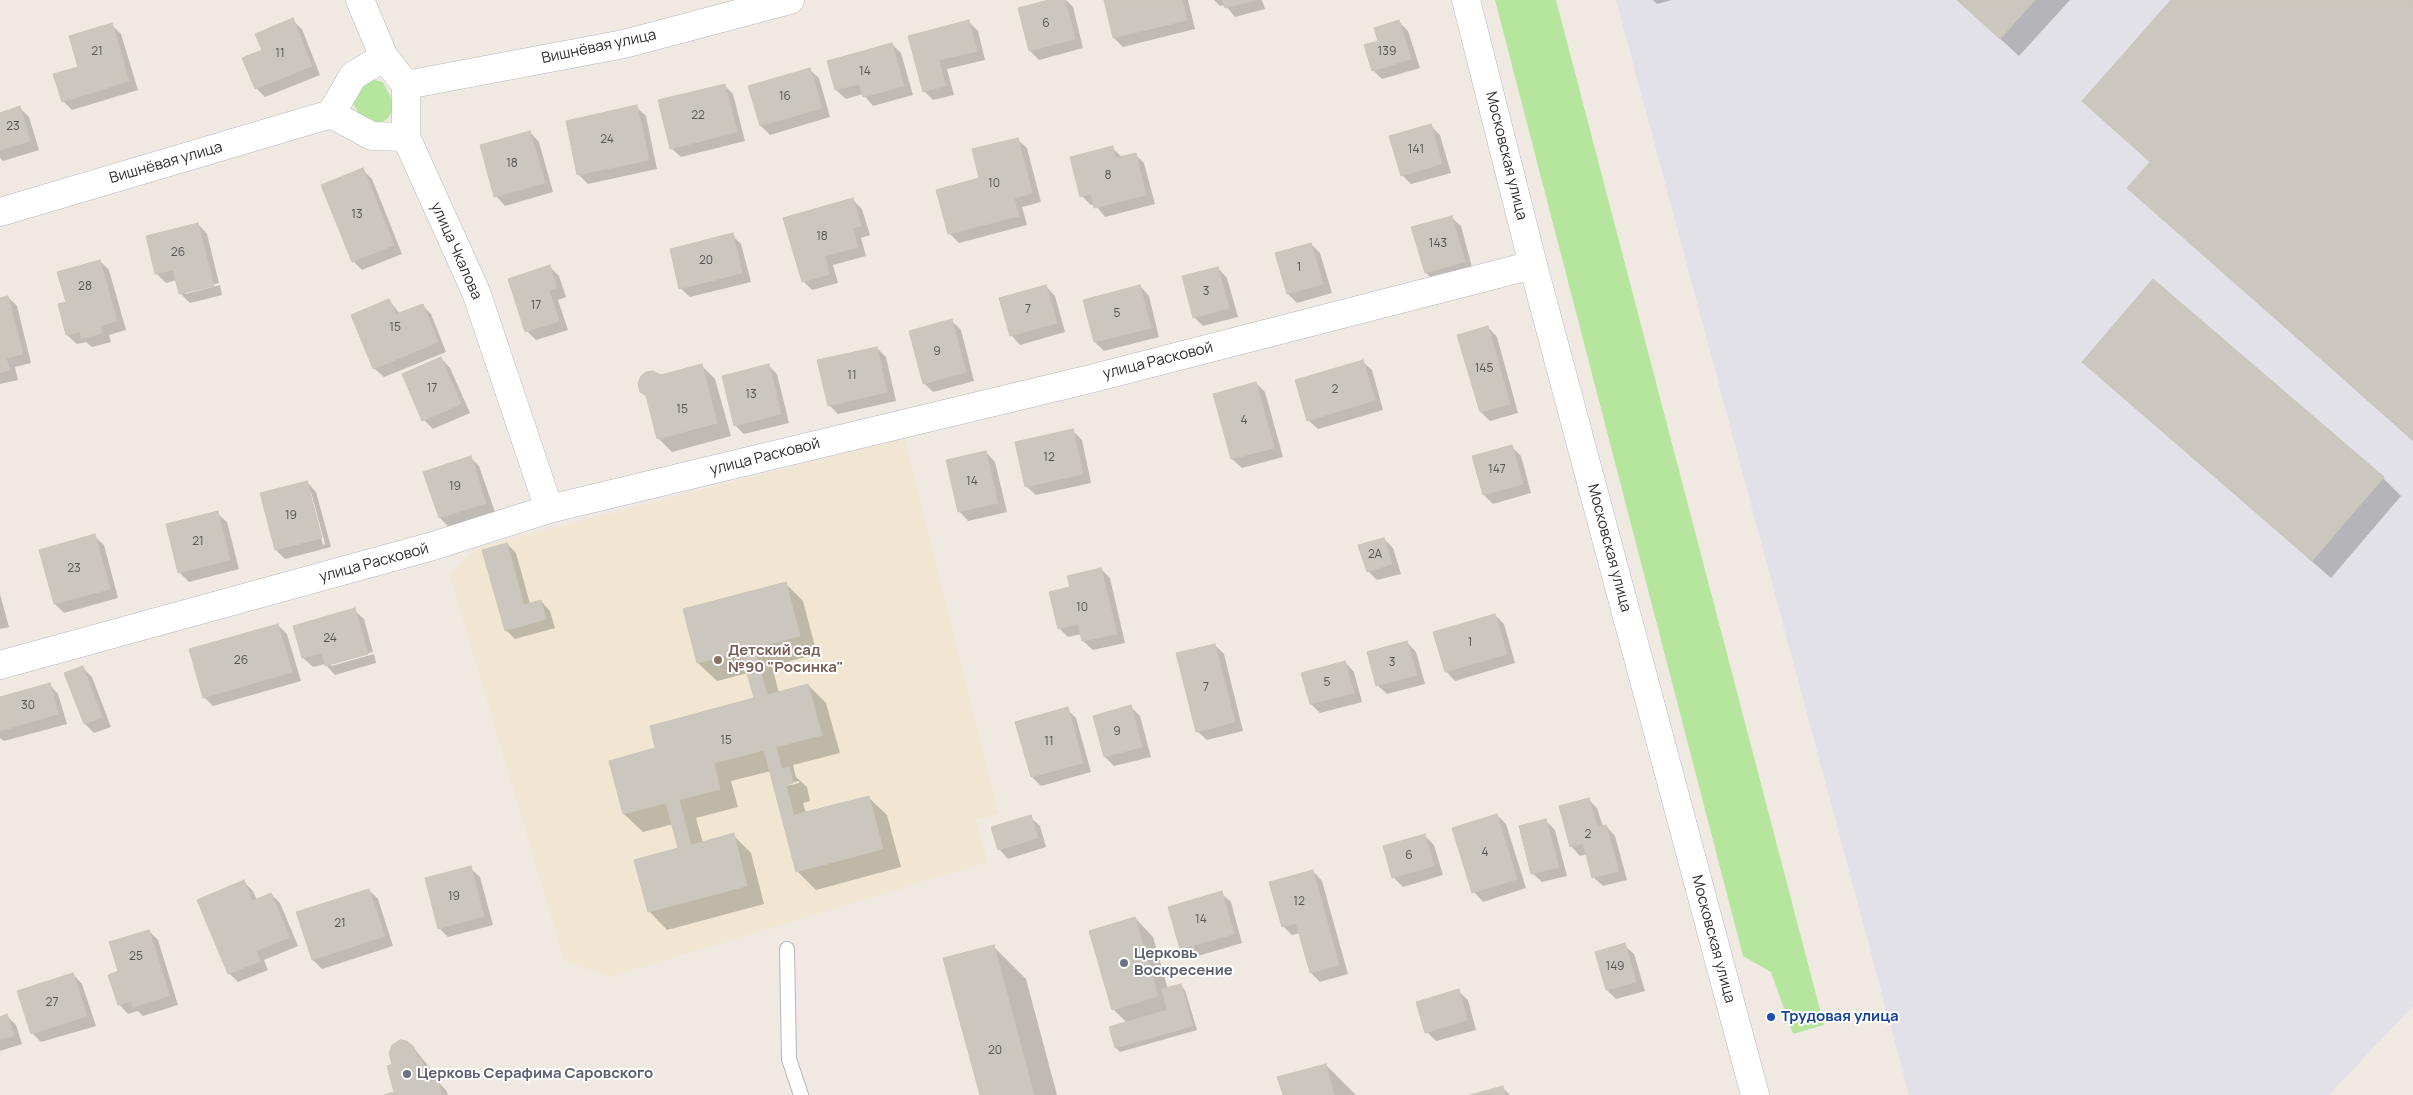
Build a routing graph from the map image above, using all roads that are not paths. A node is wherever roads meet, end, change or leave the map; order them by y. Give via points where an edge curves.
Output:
1 (360, 0) edge
2 (790, 0) edge
3 (1466, 0) edge
4 (384, 57) junction
5 (406, 85) junction
6 (331, 114) junction
7 (406, 137) junction
8 (0, 212) edge
9 (1533, 264) junction
10 (548, 509) junction
11 (0, 665) edge
12 (787, 949) dead end
13 (801, 1095) edge
14 (1755, 1095) edge

1 - 4 street
2 - 5 street, Вишнёвая улица via 624,44
3 - 9 street, Московская улица
4 - 5 street
4 - 6 street via 353,76
5 - 7 street, улица Чкалова
6 - 7 street via 372,136
6 - 8 street, Вишнёвая улица
7 - 10 street, улица Чкалова via 476,292
9 - 10 street, улица Расковой via 1100,376
9 - 14 street, Московская улица
10 - 11 street, улица Расковой via 434,546
12 - 13 lane via 789,1059

